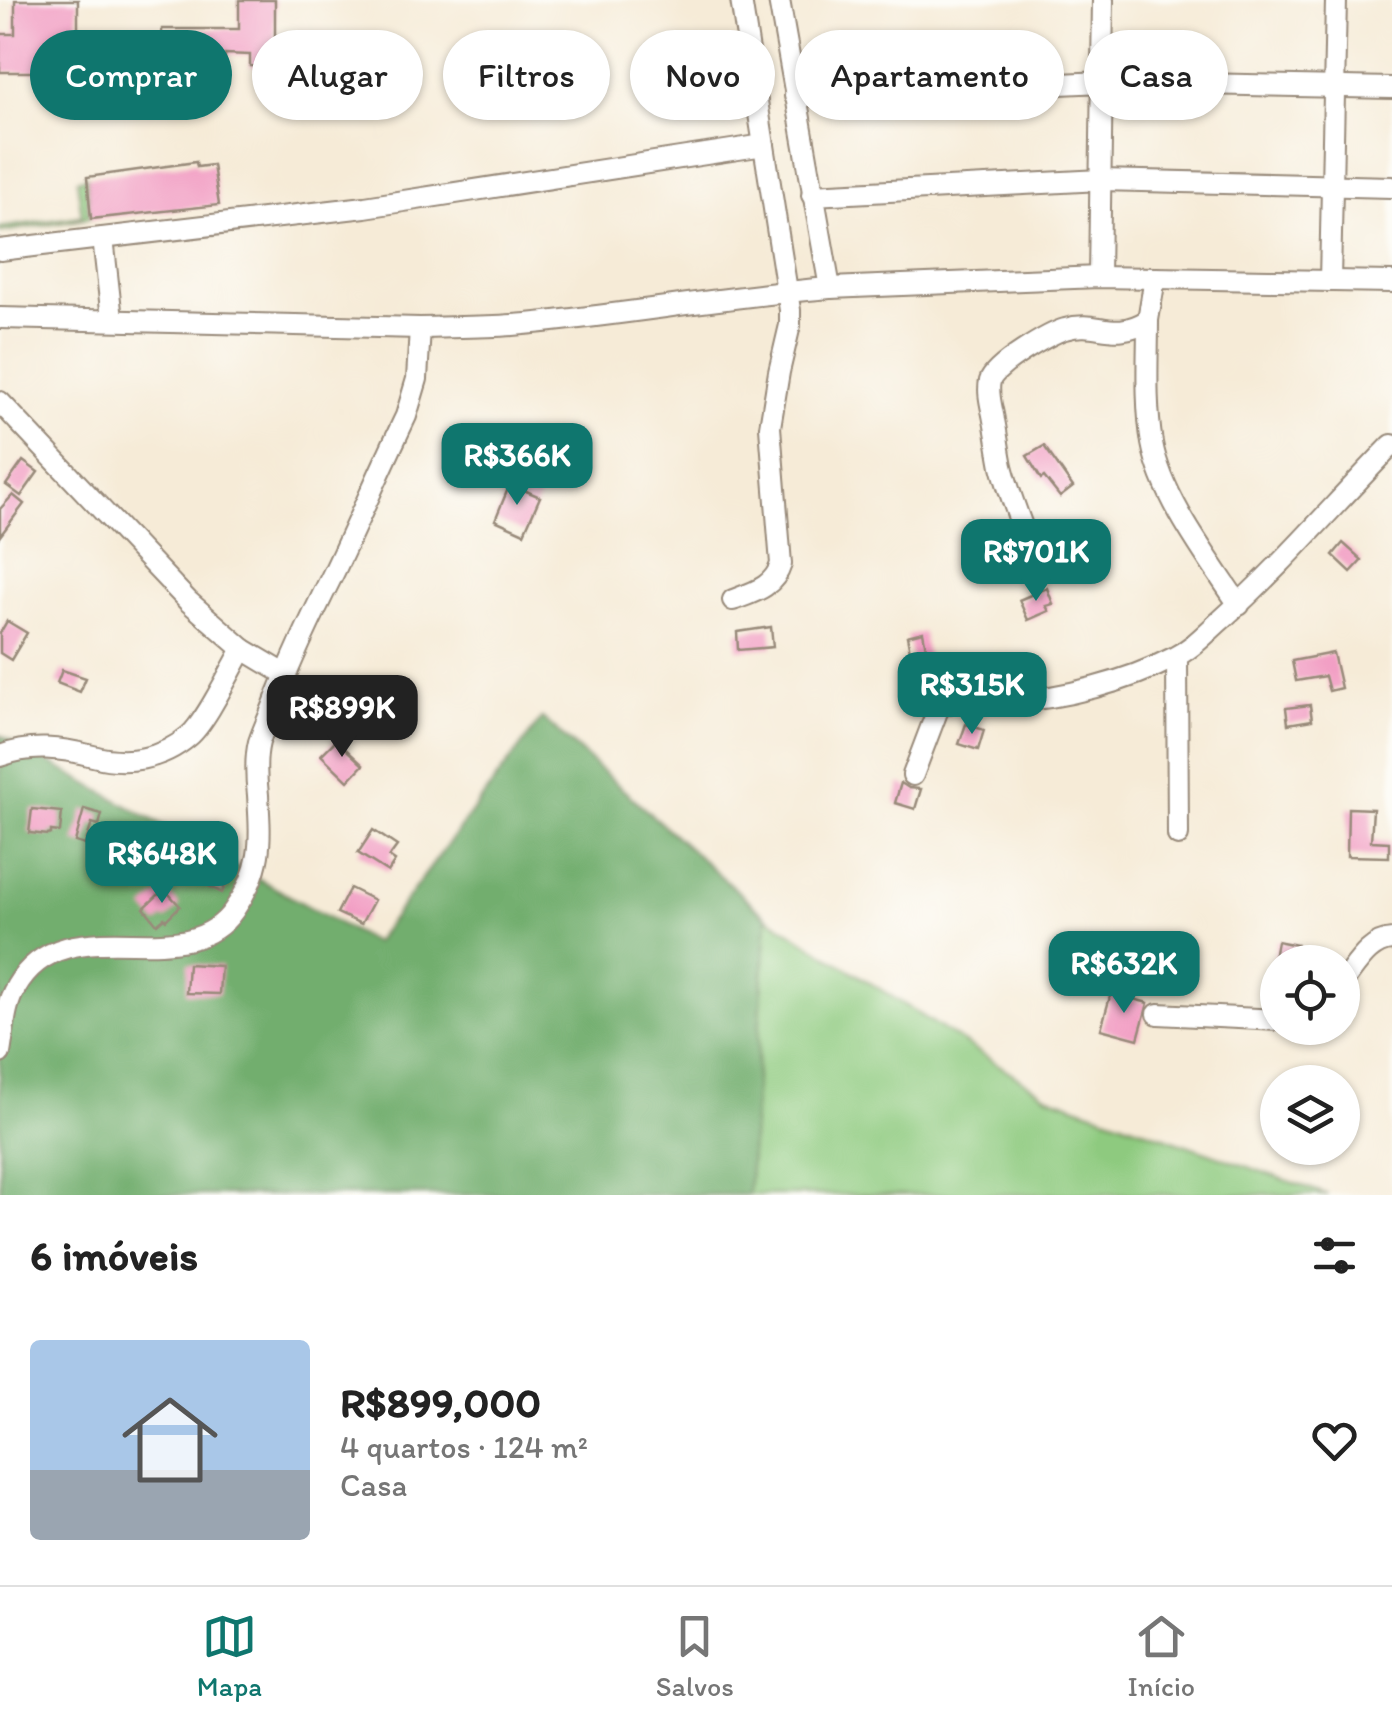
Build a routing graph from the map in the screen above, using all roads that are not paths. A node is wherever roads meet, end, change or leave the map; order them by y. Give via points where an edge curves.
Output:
1 (741, 0) edge
2 (779, 0) edge
3 (1103, 0) edge
4 (1336, 0) edge
5 (1103, 30) edge
6 (1228, 85) edge
7 (1335, 87) junction
8 (1392, 88) edge
9 (795, 96) edge
10 (799, 120) edge
11 (1103, 120) edge
12 (764, 146) junction
13 (1102, 180) junction
14 (1333, 186) junction
15 (1392, 187) edge
16 (812, 195) junction
17 (103, 238) junction
18 (0, 250) edge
19 (1099, 276) junction
20 (1155, 278) junction
21 (1330, 280) junction
22 (1392, 282) edge
23 (830, 288) junction
24 (788, 291) junction
25 (0, 318) edge
26 (112, 320) junction
27 (1148, 320) junction
28 (420, 328) junction
29 (0, 402) edge
30 (1392, 445) edge
31 (1038, 569) dead end
32 (733, 600) dead end
33 (1239, 605) junction
34 (243, 650) junction
35 (1177, 657) junction
36 (286, 674) junction
37 (0, 756) edge
38 (912, 774) dead end
39 (1178, 835) dead end
40 (1392, 940) edge
41 (1360, 961) edge
42 (1158, 1014) dead end
43 (1260, 1019) edge
44 (0, 1053) edge

1 - 12 street
2 - 9 street
3 - 5 street
4 - 7 street
6 - 7 street
7 - 8 street
7 - 14 street
10 - 16 street
11 - 13 street
12 - 17 street
12 - 24 street
13 - 14 street
13 - 16 street
13 - 19 street
14 - 15 street
14 - 21 street
16 - 23 street
17 - 18 street
17 - 26 street
19 - 20 street
19 - 23 street
20 - 21 street
20 - 27 street
21 - 22 street
23 - 24 street
24 - 28 street via 531,323
24 - 32 street via 790,324 770,427 782,564 767,586
25 - 26 street
26 - 28 street
27 - 31 street via 1132,330 1067,328 992,376 1002,462
27 - 33 street via 1152,446 1171,496
28 - 36 street via 417,379 406,416
29 - 34 street
30 - 33 street
33 - 35 street
34 - 36 street
34 - 37 street via 197,727 154,756 119,762 35,748
35 - 38 street via 1053,698 943,704
35 - 39 street
36 - 44 street via 257,753 258,865 234,911 187,940 95,943 48,954 16,986
40 - 41 street via 1373,945
42 - 43 street

